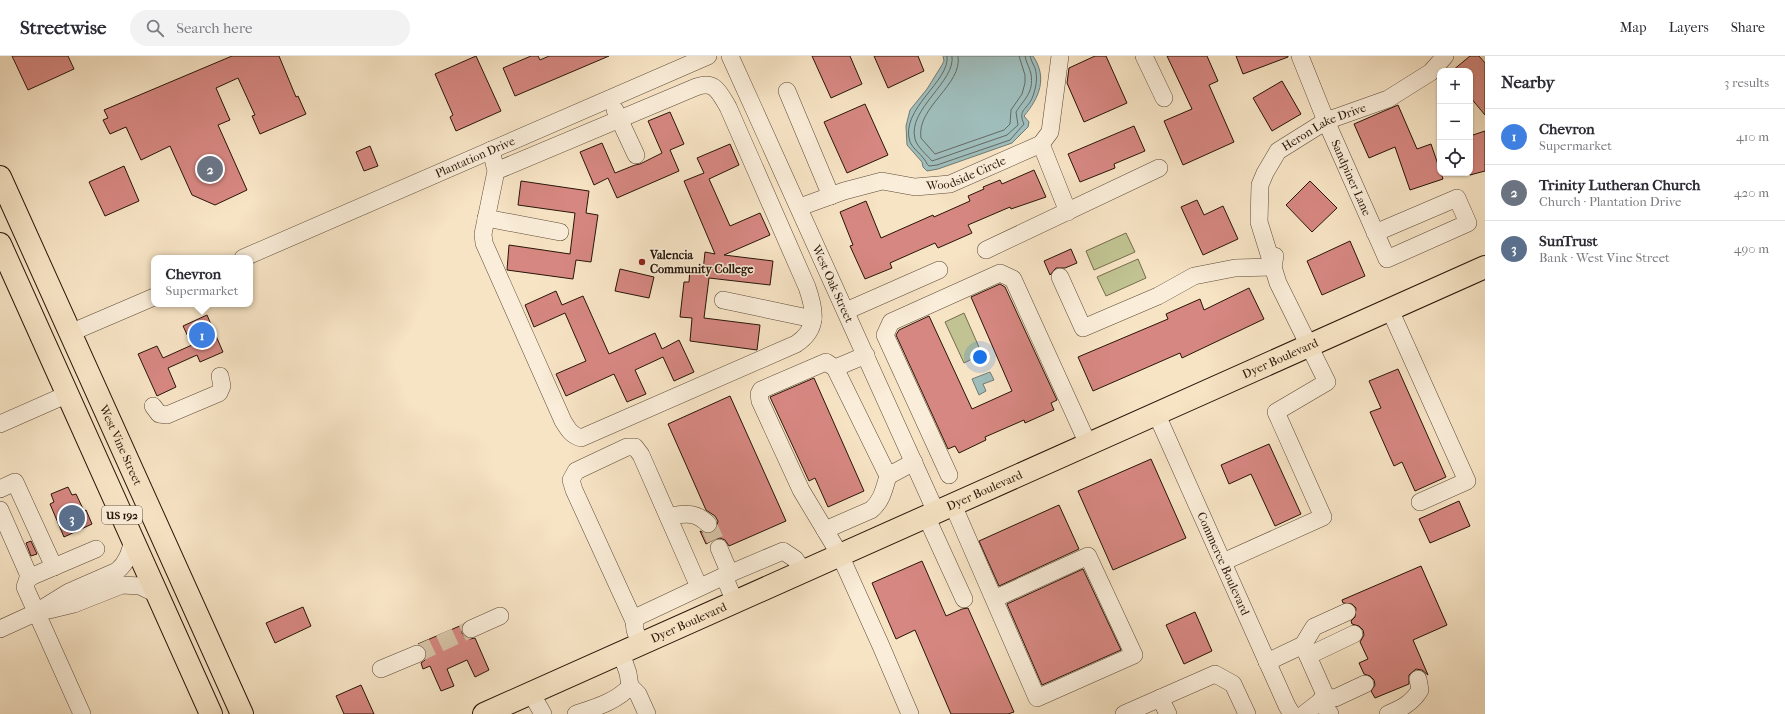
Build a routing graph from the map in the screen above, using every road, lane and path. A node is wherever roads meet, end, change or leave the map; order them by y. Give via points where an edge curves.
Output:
1 (708, 56) edge
2 (730, 56) edge
3 (1060, 56) edge
4 (1144, 56) edge
5 (1300, 56) edge
6 (1445, 56) edge
7 (787, 91) dead end
8 (610, 98) junction
9 (1164, 98) dead end
10 (619, 119) junction
11 (1326, 121) junction
12 (1041, 144) junction
13 (491, 150) junction
14 (636, 155) dead end
15 (1159, 168) dead end
16 (496, 171) junction
17 (784, 173) junction
18 (0, 177) edge
19 (762, 184) junction
20 (831, 196) junction
21 (800, 207) junction
22 (1068, 212) junction
23 (486, 218) junction
24 (560, 232) dead end
25 (1375, 233) junction
26 (986, 250) dead end
27 (2, 253) edge
28 (250, 255) edge
29 (1273, 267) junction
30 (1485, 267) edge
31 (939, 270) dead end
32 (1060, 277) dead end
33 (836, 290) junction
34 (151, 298) edge
35 (723, 300) dead end
36 (811, 302) junction
37 (1390, 310) junction
38 (846, 311) junction
39 (32, 315) junction
40 (813, 319) junction
41 (70, 333) junction
42 (885, 335) junction
43 (1310, 346) junction
44 (863, 350) junction
45 (835, 368) junction
46 (220, 376) dead end
47 (68, 394) junction
48 (153, 406) dead end
49 (104, 407) junction
50 (1156, 413) junction
51 (0, 424) edge
52 (1088, 444) junction
53 (937, 450) junction
54 (915, 466) junction
55 (949, 475) dead end
56 (888, 476) junction
57 (0, 489) edge
58 (1420, 502) dead end
59 (0, 510) edge
60 (938, 511) junction
61 (668, 516) junction
62 (708, 524) tunnel mouth
63 (825, 530) junction
64 (133, 540) junction
65 (719, 548) tunnel mouth
66 (96, 549) dead end
67 (840, 555) junction
68 (1223, 562) junction
69 (54, 567) junction
70 (803, 571) junction
71 (727, 575) junction
72 (30, 578) junction
73 (699, 587) junction
74 (157, 594) junction
75 (964, 599) dead end
76 (994, 599) junction
77 (735, 602) junction
78 (1347, 612) dead end
79 (35, 613) junction
80 (500, 616) dead end
81 (634, 621) junction
82 (0, 629) edge
83 (471, 630) tunnel mouth
84 (1354, 634) dead end
85 (631, 648) junction
86 (1305, 650) junction
87 (417, 654) tunnel mouth
88 (1267, 662) junction
89 (381, 668) dead end
90 (1418, 680) dead end
91 (1365, 684) dead end
92 (630, 686) junction
93 (532, 693) junction
94 (1160, 698) junction
95 (1325, 704) edge
96 (81, 713) edge
97 (211, 714) edge
98 (242, 714) edge
99 (484, 714) edge
100 (543, 714) edge
101 (576, 714) edge
102 (647, 714) edge
103 (910, 714) edge
104 (1124, 714) edge
105 (1168, 714) edge
106 (1247, 714) edge
107 (1292, 714) edge
108 (1304, 714) edge
109 (1388, 714) edge

1 - 8 street, Plantation Drive
2 - 17 street, West Oak Street
3 - 12 street via 1050,132
4 - 9 street
5 - 11 street, Sandpiner Lane
6 - 11 street, Heron Lake Drive via 1431,72 1388,99
7 - 20 street
8 - 10 street
8 - 13 street, Plantation Drive
10 - 14 street
10 - 16 street
10 - 19 street via 700,85 710,85 718,89 728,107
11 - 25 street, Sandpiner Lane
11 - 29 street, Heron Lake Drive via 1278,151 1260,185 1259,222
12 - 20 street, Woodside Circle via 950,184 915,187 882,180
12 - 22 street
13 - 16 street
13 - 28 street, Plantation Drive
15 - 22 street
16 - 23 street
17 - 19 street
17 - 21 street, West Oak Street
18 - 41 main road, West Vine Street / US 192
19 - 36 street via 807,287
20 - 21 street, Woodside Circle
21 - 33 street, West Oak Street
22 - 26 street
23 - 24 street
23 - 40 street via 483,234 487,254 563,421 575,436 582,438 796,344 810,331
25 - 25 street, Sandpiner Lane via 1387,259 1468,223 1457,198
27 - 39 main road, US 192
29 - 32 street via 1235,268 1194,276 1158,296 1083,328
29 - 43 street, Heron Lake Drive via 1278,283
30 - 37 main road, Dyer Boulevard
31 - 38 street
33 - 36 street
33 - 38 street, West Oak Street
34 - 41 street
35 - 40 street
36 - 40 street
37 - 43 main road, Dyer Boulevard
37 - 58 street via 1467,481
38 - 44 street, West Oak Street
39 - 41 main road via 53,330
39 - 47 main road, US 192
41 - 49 main road, West Vine Street / US 192
42 - 44 street
42 - 52 street via 891,322 1000,273 1013,279
42 - 53 street
43 - 50 main road, Dyer Boulevard
43 - 68 street, Heron Lake Drive via 1327,382 1276,412 1322,517
44 - 45 street
44 - 54 street, West Oak Street
45 - 56 street
45 - 63 street via 826,362 761,390 759,394 801,490
46 - 48 street via 222,386 219,392 193,404 163,416
47 - 49 main road via 83,393
47 - 51 street
47 - 64 main road, US 192
49 - 98 main road, West Vine Street / US 192
50 - 52 main road, Dyer Boulevard
50 - 68 street, Commerce Boulevard
52 - 60 main road, Dyer Boulevard
53 - 54 street
53 - 55 street
54 - 56 street
54 - 60 street, West Oak Street
56 - 63 street via 876,506
57 - 69 street via 15,482
59 - 72 street
60 - 67 main road, Dyer Boulevard
60 - 75 street
60 - 76 street
61 - 62 street via 700,516
61 - 73 street
61 - 81 street via 635,447 628,447 576,471 571,480
63 - 67 street
64 - 74 main road, US 192
64 - 79 street via 128,557 117,572 69,592
65 - 71 street
66 - 69 street
67 - 70 main road, Dyer Boulevard
67 - 103 street
68 - 88 street, Commerce Boulevard
69 - 72 street
70 - 71 street via 795,559 783,551
70 - 77 main road, Dyer Boulevard
71 - 73 street
71 - 77 street
72 - 79 street via 25,587
73 - 81 street via 639,616
74 - 79 street via 140,586 122,585 74,604
74 - 97 main road, US 192
76 - 76 street via 1037,698 1134,655 1088,556
77 - 85 main road, Dyer Boulevard
78 - 86 street via 1314,627
79 - 82 street
79 - 96 street
80 - 83 street
81 - 85 street
84 - 86 street
85 - 92 street via 628,673
85 - 93 main road, Dyer Boulevard
86 - 88 street
86 - 95 street
87 - 89 street
88 - 107 street, Commerce Boulevard
90 - 109 street via 1420,690 1414,699
91 - 95 street
92 - 101 street via 625,692
92 - 102 street via 638,694
93 - 99 main road, Dyer Boulevard
93 - 100 street
94 - 104 street
94 - 105 street
94 - 106 street via 1215,674 1233,684
95 - 108 street

